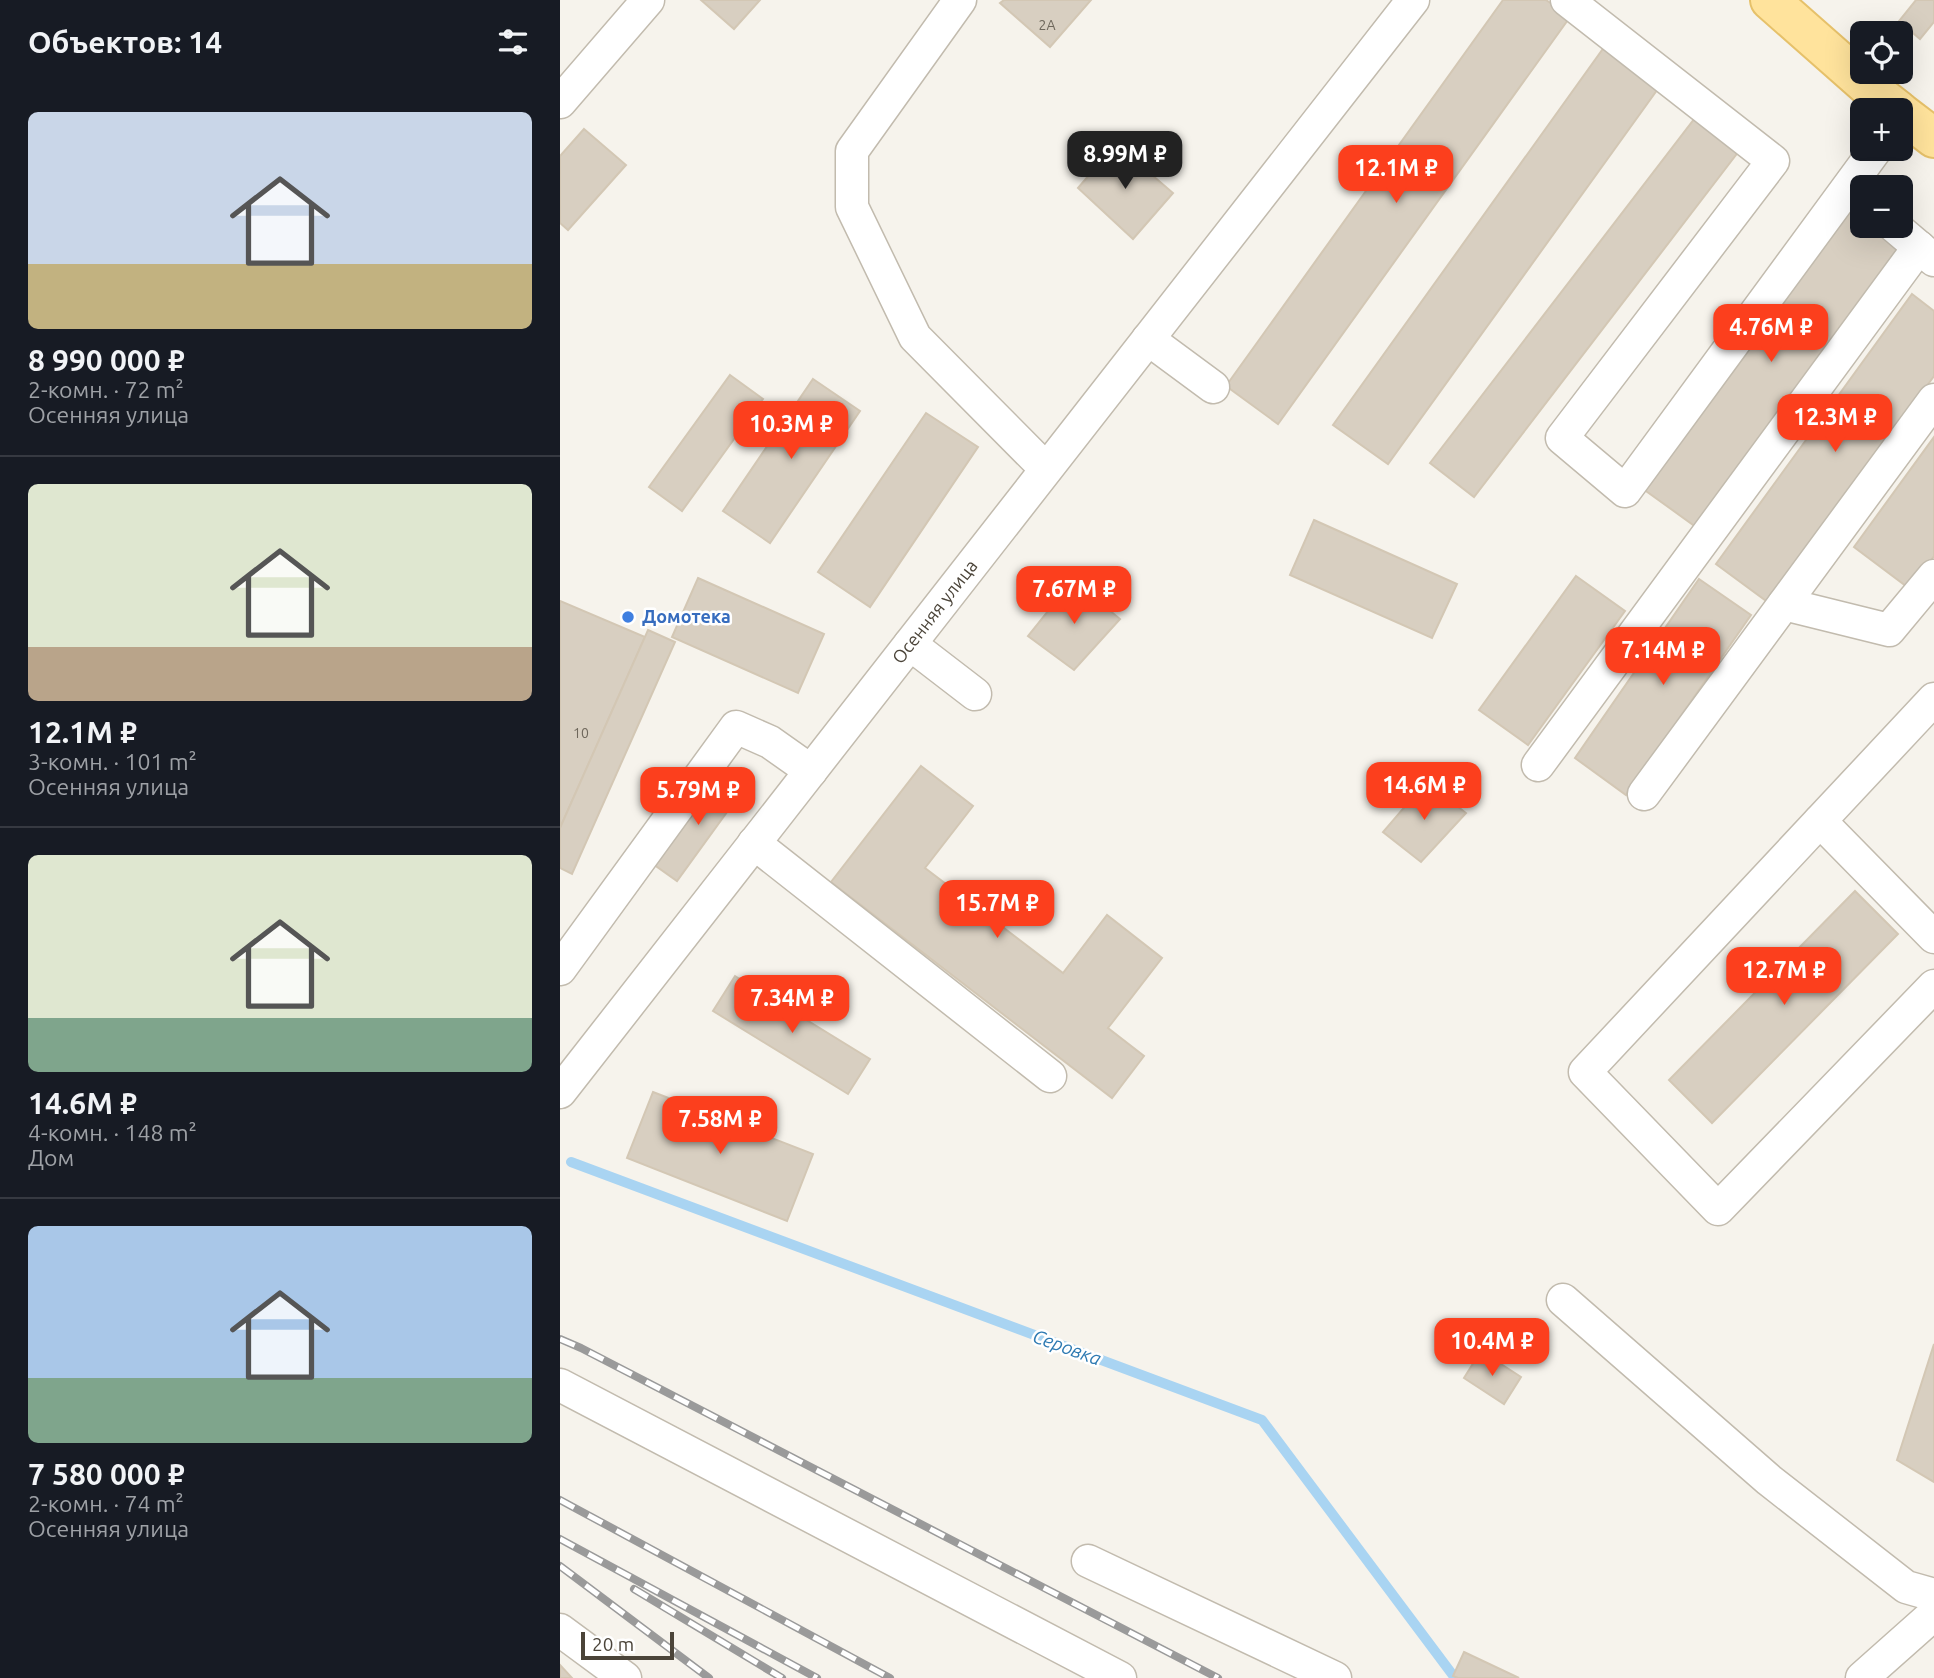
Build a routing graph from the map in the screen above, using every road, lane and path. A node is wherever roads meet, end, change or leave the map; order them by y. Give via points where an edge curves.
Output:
1 (648, 0) edge
2 (1413, 0) edge
3 (1567, 0) edge
4 (1770, 0) edge
5 (955, 2) edge
6 (1888, 98) edge
7 (560, 102) edge
8 (1850, 198) edge
9 (1908, 238) edge
10 (1926, 254) edge
11 (1148, 339) junction
12 (1213, 387) dead end
13 (1934, 400) edge
14 (1046, 469) junction
15 (1934, 576) edge
16 (1784, 604) junction
17 (910, 643) junction
18 (975, 694) dead end
19 (1934, 699) edge
20 (1538, 765) dead end
21 (811, 771) junction
22 (1644, 794) dead end
23 (1820, 821) junction
24 (754, 843) junction
25 (1934, 937) edge
26 (560, 969) edge
27 (1934, 986) edge
28 (1051, 1076) dead end
29 (560, 1092) edge
30 (1563, 1300) dead end
31 (560, 1385) edge
32 (1088, 1561) dead end
33 (1934, 1595) edge
34 (1934, 1614) edge
35 (560, 1630) edge
36 (625, 1678) edge
37 (1120, 1678) edge
38 (1335, 1678) edge
39 (1862, 1678) edge

1 - 7 street
2 - 11 street, Осенняя улица
3 - 8 street via 1773,161 1562,438 1625,491
4 - 6 main road
5 - 14 street via 852,152 852,207 915,337
9 - 10 street
10 - 20 street
11 - 12 street
11 - 14 street, Осенняя улица
13 - 16 street
14 - 17 street, Осенняя улица
15 - 16 street via 1889,629
16 - 22 street
17 - 18 street
17 - 21 street, Осенняя улица
19 - 23 street
21 - 24 street, Осенняя улица
21 - 26 street via 770,742 736,727
23 - 25 street
23 - 27 street via 1585,1072 1718,1209
24 - 28 street
24 - 29 street, Осенняя улица
30 - 33 street via 1769,1480 1906,1587
31 - 37 street
32 - 38 street
34 - 39 street
35 - 36 street

